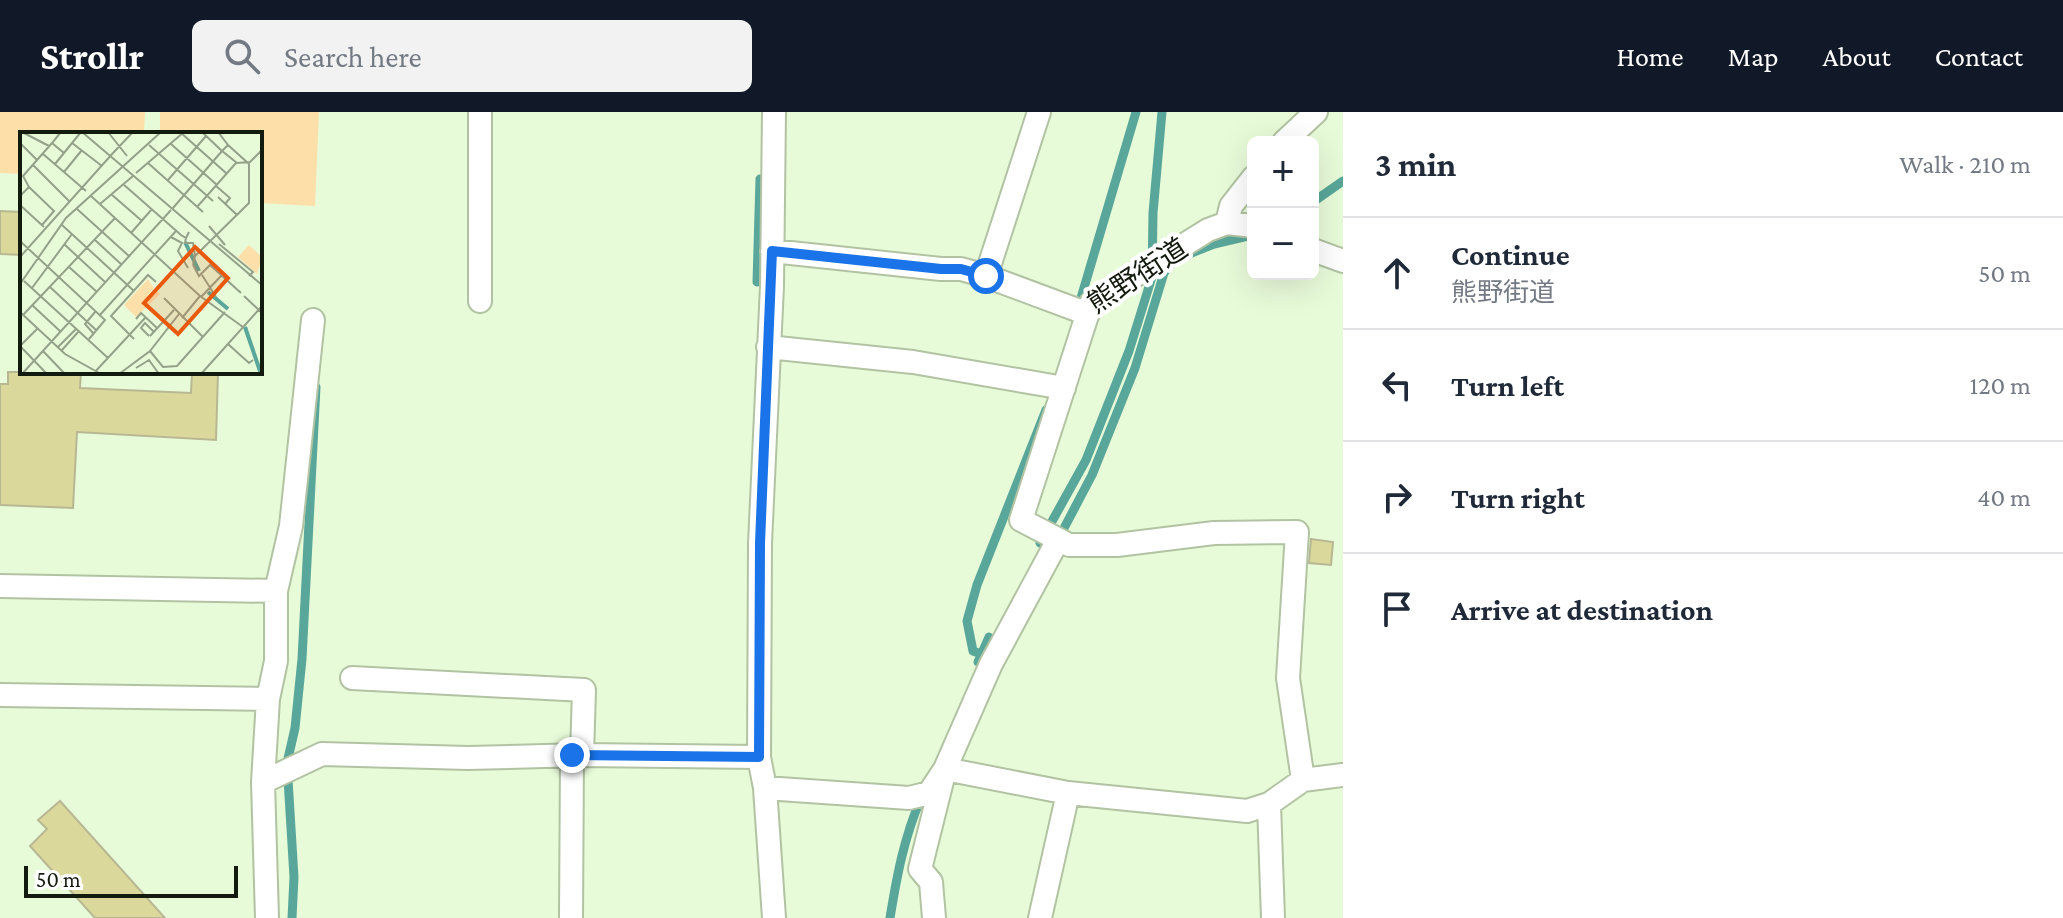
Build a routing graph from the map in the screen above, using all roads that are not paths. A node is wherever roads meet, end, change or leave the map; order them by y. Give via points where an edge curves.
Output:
1 (480, 112) edge
2 (774, 112) edge
3 (1039, 112) edge
4 (1316, 112) edge
5 (1290, 136) edge
6 (1247, 186) edge
7 (1227, 223) junction
8 (1247, 225) edge
9 (772, 251) junction
10 (1319, 252) edge
11 (1343, 261) edge
12 (986, 276) junction
13 (480, 301) dead end
14 (1088, 314) junction
15 (313, 320) dead end
16 (768, 347) junction
17 (1064, 388) junction
18 (1050, 535) junction
19 (0, 586) edge
20 (276, 591) junction
21 (352, 678) dead end
22 (0, 695) edge
23 (268, 699) junction
24 (577, 755) junction
25 (759, 757) junction
26 (945, 769) junction
27 (1343, 775) edge
28 (1303, 780) junction
29 (263, 782) junction
30 (765, 788) junction
31 (1068, 793) junction
32 (1269, 804) junction
33 (267, 918) edge
34 (571, 918) edge
35 (774, 918) edge
36 (934, 918) edge
37 (1040, 918) edge
38 (1273, 918) edge

1 - 13 street
2 - 9 street
3 - 12 street
4 - 5 street
6 - 7 street via 1231,206
7 - 8 street
7 - 14 street, 熊野街道 via 1091,303
9 - 12 street, 熊野街道 via 961,269
9 - 16 street
10 - 11 street
12 - 14 street, 熊野街道
14 - 17 street
15 - 20 street via 291,526
16 - 17 street via 913,362
16 - 25 street
17 - 18 street via 1021,520
18 - 26 street
18 - 28 street via 1069,545 1117,545 1214,533 1297,532 1288,678
19 - 20 street
20 - 23 street via 276,661
21 - 24 street via 584,690
22 - 23 street
23 - 29 street
24 - 25 street
24 - 29 street via 322,754
24 - 34 street
25 - 30 street
26 - 30 street via 919,796
26 - 31 street
26 - 36 street via 920,869 931,882
27 - 28 street
28 - 32 street
29 - 33 street
30 - 35 street
31 - 32 street via 1247,811
31 - 37 street
32 - 38 street

